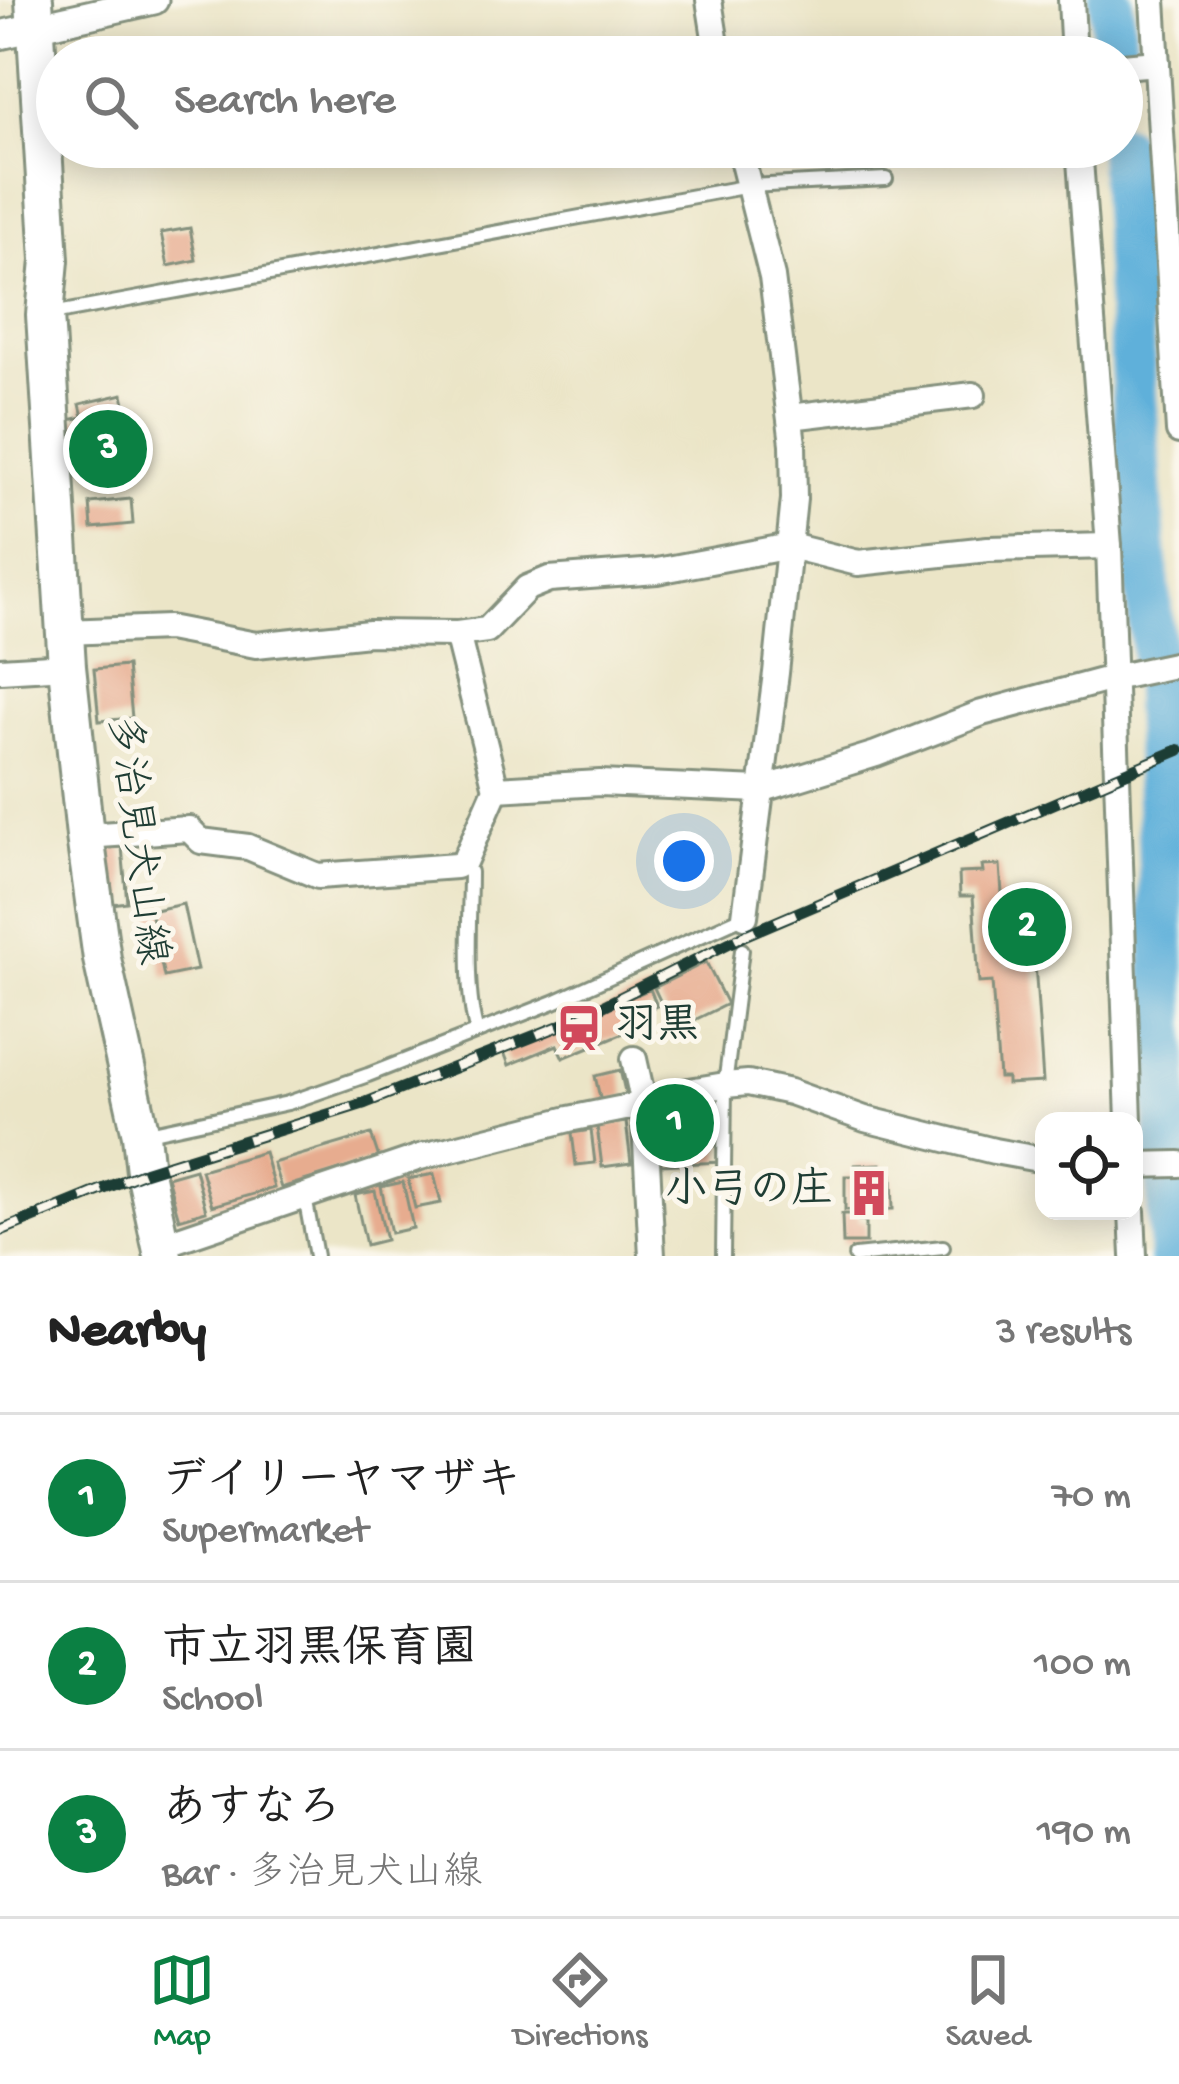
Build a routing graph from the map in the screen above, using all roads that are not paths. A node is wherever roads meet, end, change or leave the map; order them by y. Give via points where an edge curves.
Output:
1 (154, 0) edge
2 (709, 0) edge
3 (1071, 0) edge
4 (1153, 0) edge
5 (23, 21) edge
6 (715, 36) edge
7 (1073, 36) edge
8 (1157, 63) junction
9 (1143, 64) edge
10 (1170, 104) edge
11 (36, 136) edge
12 (40, 168) edge
13 (744, 168) edge
14 (1081, 168) edge
15 (886, 179) dead end
16 (749, 186) junction
17 (45, 315) junction
18 (974, 395) dead end
19 (790, 417) junction
20 (1179, 431) edge
21 (790, 546) junction
22 (1109, 546) junction
23 (457, 634) junction
24 (66, 649) junction
25 (1179, 664) edge
26 (0, 670) edge
27 (1118, 677) junction
28 (496, 790) junction
29 (760, 790) junction
30 (85, 836) junction
31 (464, 862) junction
32 (745, 916) joint
33 (742, 950) dead end
34 (477, 1032) junction
35 (634, 1059) dead end
36 (725, 1085) junction
37 (644, 1104) junction
38 (1129, 1112) edge
39 (141, 1135) junction
40 (1035, 1158) edge
41 (1179, 1164) edge
42 (1143, 1165) edge
43 (304, 1196) junction
44 (1132, 1220) edge
45 (943, 1247) dead end
46 (162, 1250) edge
47 (316, 1256) edge
48 (652, 1256) edge
49 (723, 1256) edge
50 (855, 1256) edge
51 (1134, 1256) edge

1 - 5 street
2 - 6 street
3 - 7 street
4 - 8 street
5 - 11 main road, 多治見犬山線
8 - 9 street
8 - 10 street
10 - 20 street
12 - 17 main road, 多治見犬山線 via 50,260
13 - 16 street
14 - 22 street
15 - 16 lane
16 - 17 lane
16 - 19 street via 772,278
17 - 24 main road, 多治見犬山線
18 - 19 street
19 - 21 street
21 - 22 street via 858,562
21 - 23 street via 657,572 549,579 527,588 487,629
21 - 29 street
22 - 27 street
23 - 24 street via 256,645 168,628
23 - 28 street
24 - 26 street
24 - 30 main road, 多治見犬山線
25 - 27 street
27 - 29 street via 982,713
27 - 38 street
28 - 29 street via 600,783
28 - 31 street
29 - 32 street
30 - 31 street via 189,829 201,841 248,847 317,876
30 - 39 main road, 多治見犬山線
31 - 34 lane
32 - 34 lane
33 - 36 lane
34 - 39 lane via 288,1102
35 - 37 street
36 - 37 street
36 - 40 street via 790,1092 865,1119
36 - 49 lane
37 - 43 street via 420,1157
37 - 48 street
39 - 46 main road, 多治見犬山線
41 - 42 street
43 - 46 street
43 - 47 lane
44 - 51 street
45 - 50 lane

